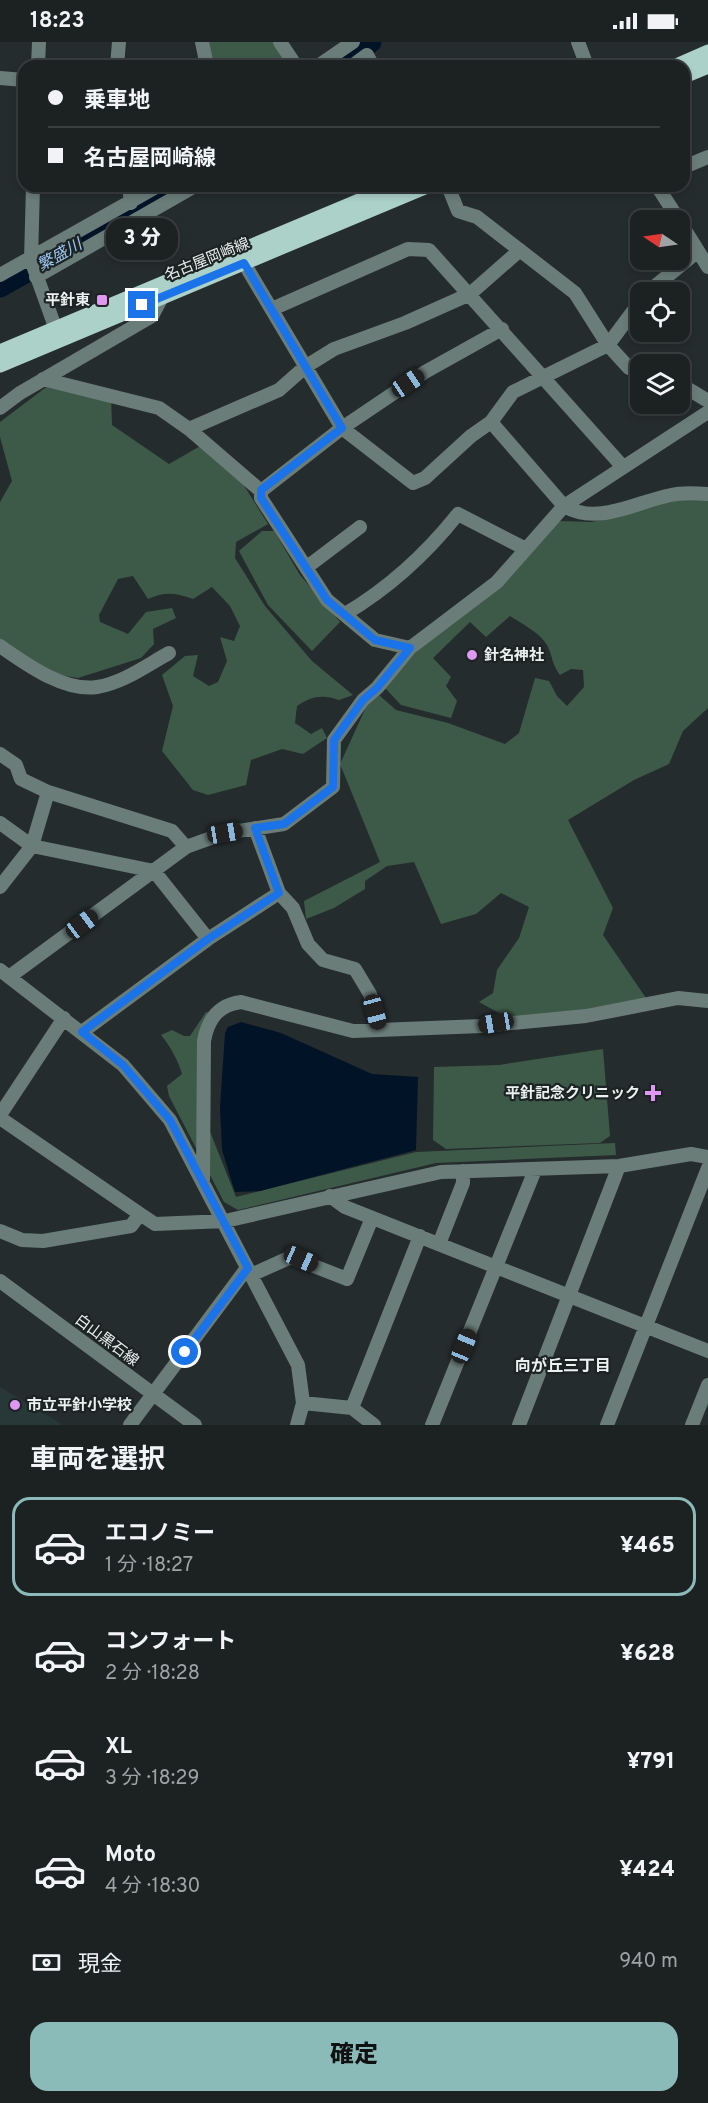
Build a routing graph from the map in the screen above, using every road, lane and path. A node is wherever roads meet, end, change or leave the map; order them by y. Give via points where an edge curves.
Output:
1 (39, 42) edge
2 (119, 42) edge
3 (202, 42) edge
4 (280, 42) edge
5 (353, 42) edge
6 (578, 42) edge
7 (708, 52) edge
8 (38, 60) edge
9 (118, 60) edge
10 (206, 60) edge
11 (292, 60) edge
12 (327, 60) edge
13 (360, 60) edge
14 (370, 60) edge
15 (585, 60) edge
16 (690, 60) edge
17 (708, 66) edge
18 (690, 74) edge
19 (0, 78) edge
20 (18, 80) edge
21 (708, 157) edge
22 (690, 164) edge
23 (33, 192) edge
24 (130, 192) edge
25 (148, 192) edge
26 (185, 192) edge
27 (381, 192) edge
28 (413, 192) edge
29 (450, 192) edge
30 (661, 192) edge
31 (131, 203) junction
32 (672, 210) edge
33 (690, 238) edge
34 (520, 250) junction
35 (698, 251) junction
36 (31, 258) junction
37 (244, 263) junction
38 (708, 267) edge
39 (0, 275) edge
40 (36, 277) junction
41 (660, 282) edge
42 (470, 294) junction
43 (162, 297) junction
44 (272, 309) junction
45 (630, 315) edge
46 (502, 329) junction
47 (58, 334) junction
48 (608, 345) junction
49 (0, 352) edge
50 (0, 365) edge
51 (305, 367) junction
52 (630, 368) edge
53 (543, 377) junction
54 (43, 379) junction
55 (690, 390) edge
56 (708, 401) edge
57 (1, 407) edge
58 (708, 412) edge
59 (491, 423) junction
60 (342, 428) junction
61 (189, 429) junction
62 (623, 467) junction
63 (261, 490) junction
64 (708, 494) edge
65 (564, 506) junction
66 (360, 527) dead end
67 (525, 548) junction
68 (307, 567) junction
69 (345, 614) junction
70 (0, 646) edge
71 (410, 648) junction
72 (169, 653) dead end
73 (0, 754) edge
74 (48, 792) junction
75 (0, 823) edge
76 (255, 828) junction
77 (32, 846) junction
78 (186, 847) junction
79 (154, 871) junction
80 (0, 887) edge
81 (279, 893) junction
82 (208, 939) junction
83 (5, 974) edge
84 (708, 1001) edge
85 (64, 1018) junction
86 (380, 1030) junction
87 (82, 1032) junction
88 (0, 1116) edge
89 (708, 1157) edge
90 (619, 1166) junction
91 (708, 1168) edge
92 (535, 1170) junction
93 (464, 1172) junction
94 (203, 1180) junction
95 (330, 1196) junction
96 (140, 1214) junction
97 (372, 1218) junction
98 (225, 1221) junction
99 (0, 1231) edge
100 (420, 1236) junction
101 (439, 1244) junction
102 (495, 1267) junction
103 (249, 1272) junction
104 (0, 1281) edge
105 (571, 1296) junction
106 (646, 1326) junction
107 (708, 1351) edge
108 (708, 1384) edge
109 (153, 1394) junction
110 (303, 1403) junction
111 (352, 1408) junction
112 (130, 1425) edge
113 (195, 1425) edge
114 (297, 1425) edge
115 (374, 1425) edge
116 (432, 1425) edge
117 (519, 1425) edge
118 (607, 1425) edge
119 (692, 1425) edge

1 - 8 street
2 - 9 street
3 - 10 street
4 - 11 street
5 - 12 street
6 - 15 street
7 - 16 main road
13 - 14 street via 367,54
17 - 18 main road
19 - 20 street
21 - 22 street
23 - 36 street
24 - 31 street
25 - 31 street
26 - 40 street
27 - 47 main road, 名古屋岡崎線
28 - 37 main road, 名古屋岡崎線
29 - 34 street via 458,211 477,217
30 - 32 street
31 - 36 street
33 - 35 street
34 - 42 street
34 - 48 street via 574,293
35 - 38 street
35 - 41 street
36 - 39 street
36 - 40 street
37 - 43 main road, 名古屋岡崎線
37 - 44 street
40 - 47 street
42 - 44 street via 429,250 408,249
42 - 46 street
42 - 51 street via 334,348
43 - 47 main road, 名古屋岡崎線
43 - 54 street via 152,316
44 - 51 street
45 - 48 street
46 - 53 street
46 - 60 street via 425,372
47 - 49 main road, 名古屋岡崎線
47 - 50 main road, 名古屋岡崎線
48 - 52 street
48 - 53 street
51 - 60 street
51 - 61 street via 279,390
53 - 59 street via 513,392
53 - 62 street
54 - 57 street
54 - 61 street via 159,408
55 - 56 street
58 - 62 street
59 - 60 street via 425,478 413,483
59 - 65 street
60 - 63 street
61 - 63 street
62 - 65 street
63 - 68 street via 261,498
64 - 65 street via 673,494 596,516 578,514
65 - 67 street
66 - 68 street
67 - 69 street via 458,514 424,553 379,593
67 - 71 street via 497,582
68 - 69 street via 327,600
69 - 71 street via 375,640
70 - 72 street via 41,674 84,687 108,684
71 - 76 street via 363,700 334,740 333,787 284,824
73 - 74 street via 16,765 21,779
74 - 77 street
74 - 78 street via 172,831
75 - 77 street
76 - 78 street via 225,833
76 - 81 street
77 - 79 street
77 - 80 street
78 - 79 street
79 - 82 street
79 - 83 street
81 - 82 street
81 - 86 street via 293,908 308,944 323,960 355,969 370,994
82 - 87 street
83 - 85 street
84 - 86 street via 678,998 586,1016
85 - 87 street
85 - 88 street
86 - 94 street via 353,1031 241,1002 227,1004 216,1013 207,1024 204,1041
87 - 94 street via 123,1065 170,1120
88 - 96 street
89 - 90 street via 691,1154
90 - 92 street
90 - 105 street
91 - 106 street
92 - 93 street
92 - 102 street
93 - 95 street via 441,1172
93 - 101 street
94 - 98 street
95 - 97 street
95 - 98 street
96 - 98 street via 155,1224
96 - 99 street via 131,1226 43,1240 22,1240
97 - 100 street
97 - 103 street via 347,1279 291,1257
98 - 103 street
100 - 101 street
100 - 111 street
101 - 102 street
102 - 105 street
102 - 116 street
103 - 109 street
103 - 110 street via 298,1365
104 - 109 street, 白山黒石線
105 - 106 street
105 - 117 street
106 - 107 street
106 - 118 street
108 - 119 street
109 - 112 street
109 - 113 street, 白山黒石線
110 - 111 street
110 - 114 street
111 - 115 street

